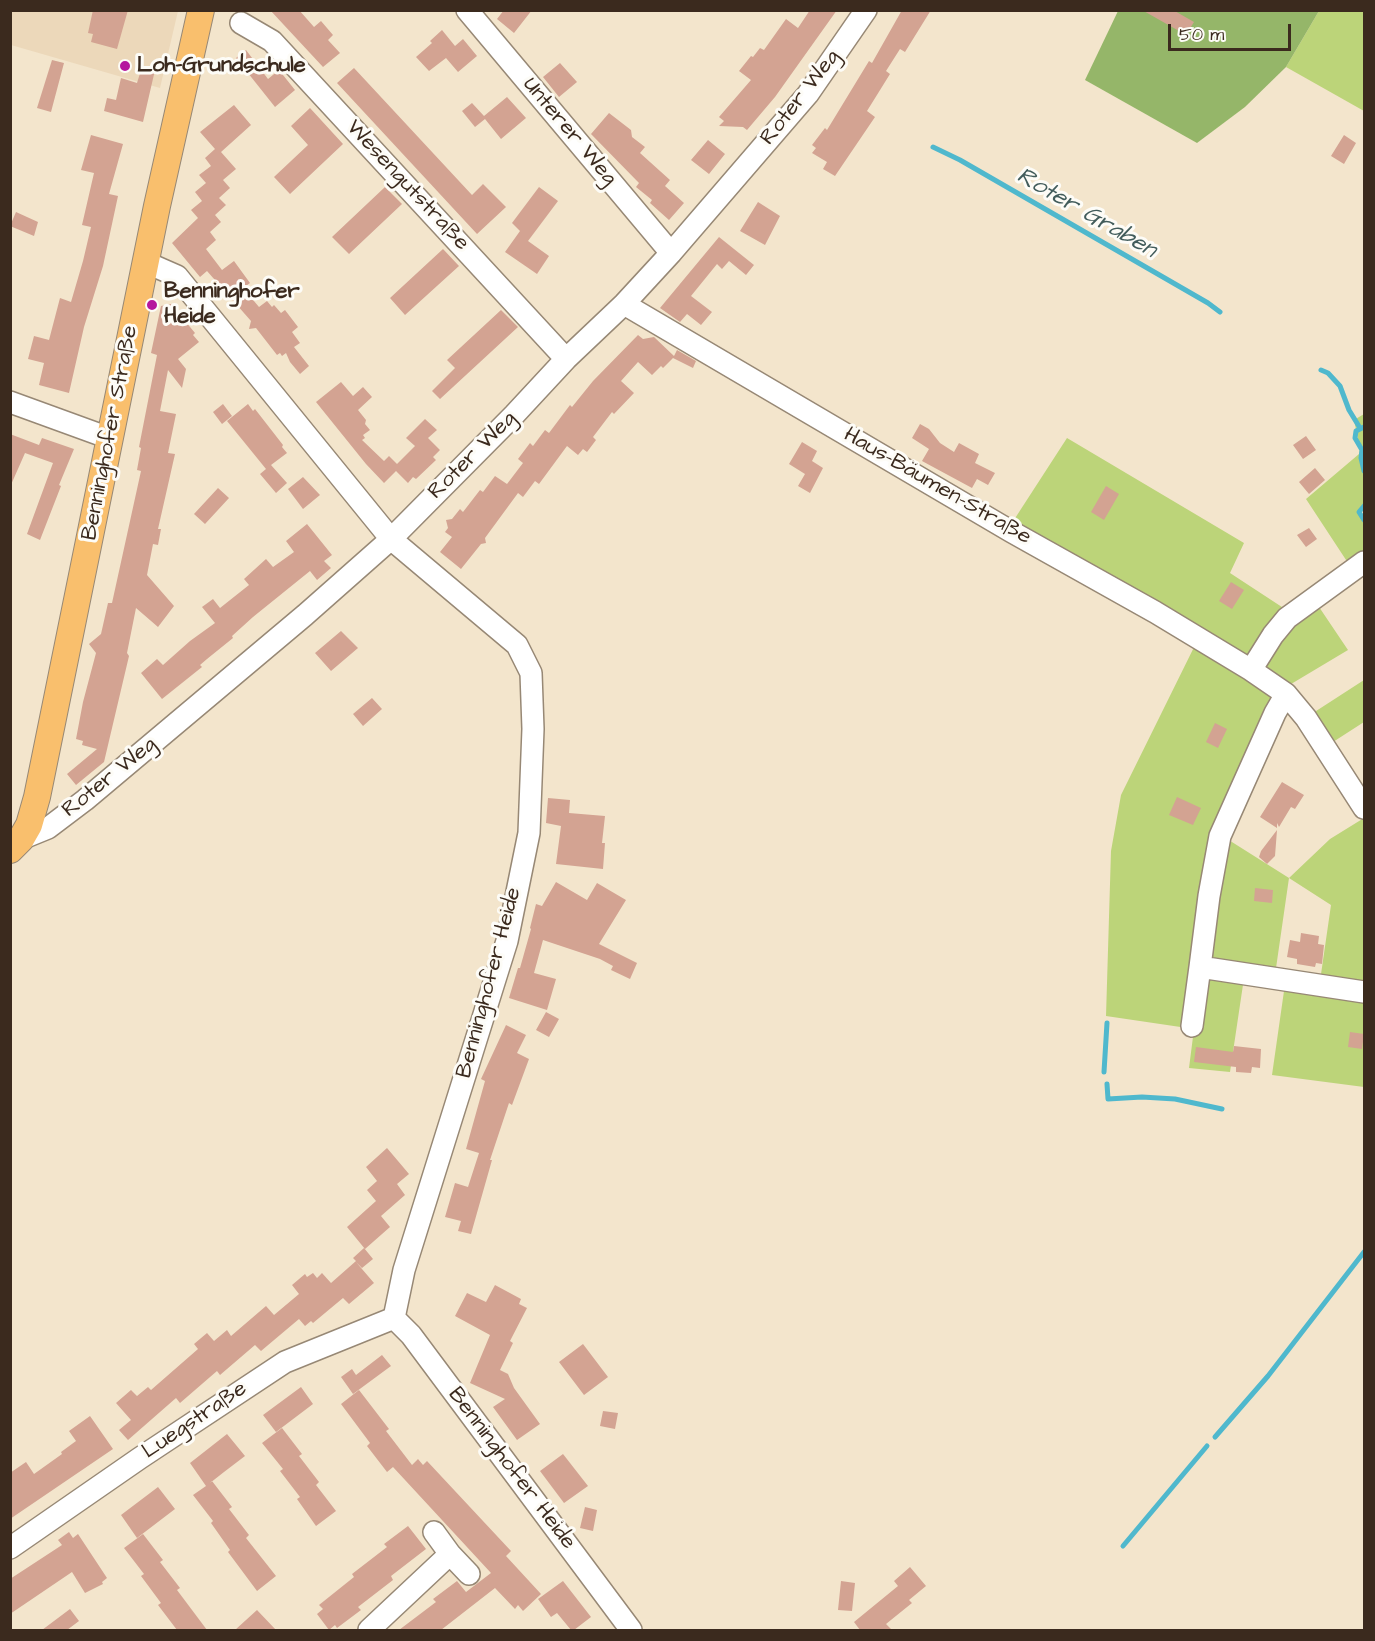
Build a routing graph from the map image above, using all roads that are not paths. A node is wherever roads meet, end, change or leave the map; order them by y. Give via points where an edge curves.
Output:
1 (201, 10) edge
2 (866, 10) edge
3 (476, 14) edge
4 (241, 23) dead end
5 (671, 253) junction
6 (145, 262) junction
7 (624, 304) junction
8 (566, 359) junction
9 (10, 402) edge
10 (109, 438) junction
11 (391, 538) junction
12 (1365, 562) edge
13 (1251, 670) junction
14 (1286, 694) junction
15 (1365, 808) edge
16 (16, 844) edge
17 (1200, 967) junction
18 (1365, 992) edge
19 (1192, 1026) dead end
20 (394, 1318) junction
21 (434, 1532) dead end
22 (10, 1548) edge
23 (450, 1554) junction
24 (469, 1574) dead end
25 (369, 1630) edge
26 (631, 1630) edge

1 - 6 main road, Benninghofer Straße
2 - 5 street, Roter Weg via 808,94
3 - 5 street, Unterer Weg
4 - 8 street, Wesengutstraße via 272,40
5 - 7 street, Roter Weg
6 - 10 main road, Benninghofer Straße
6 - 11 street, Benninghofer Heide via 177,276
7 - 8 street, Roter Weg
7 - 13 street, Haus-Bäumen-Straße
8 - 11 street, Roter Weg
9 - 10 street
10 - 16 main road, Benninghofer Straße via 37,797 29,825
11 - 16 street, Roter Weg via 85,800 48,828
11 - 20 street, Benninghofer Heide via 517,645 531,673 533,729 529,833 507,941 404,1270
12 - 13 street via 1287,618
13 - 14 street, Haus-Bäumen-Straße
14 - 15 street, Haus-Bäumen-Straße via 1321,739
14 - 17 street via 1220,836
17 - 18 street
17 - 19 street
20 - 22 street, Luegstraße via 285,1362
20 - 26 street, Benninghofer Heide via 411,1335
21 - 23 street
23 - 24 street
23 - 25 street

